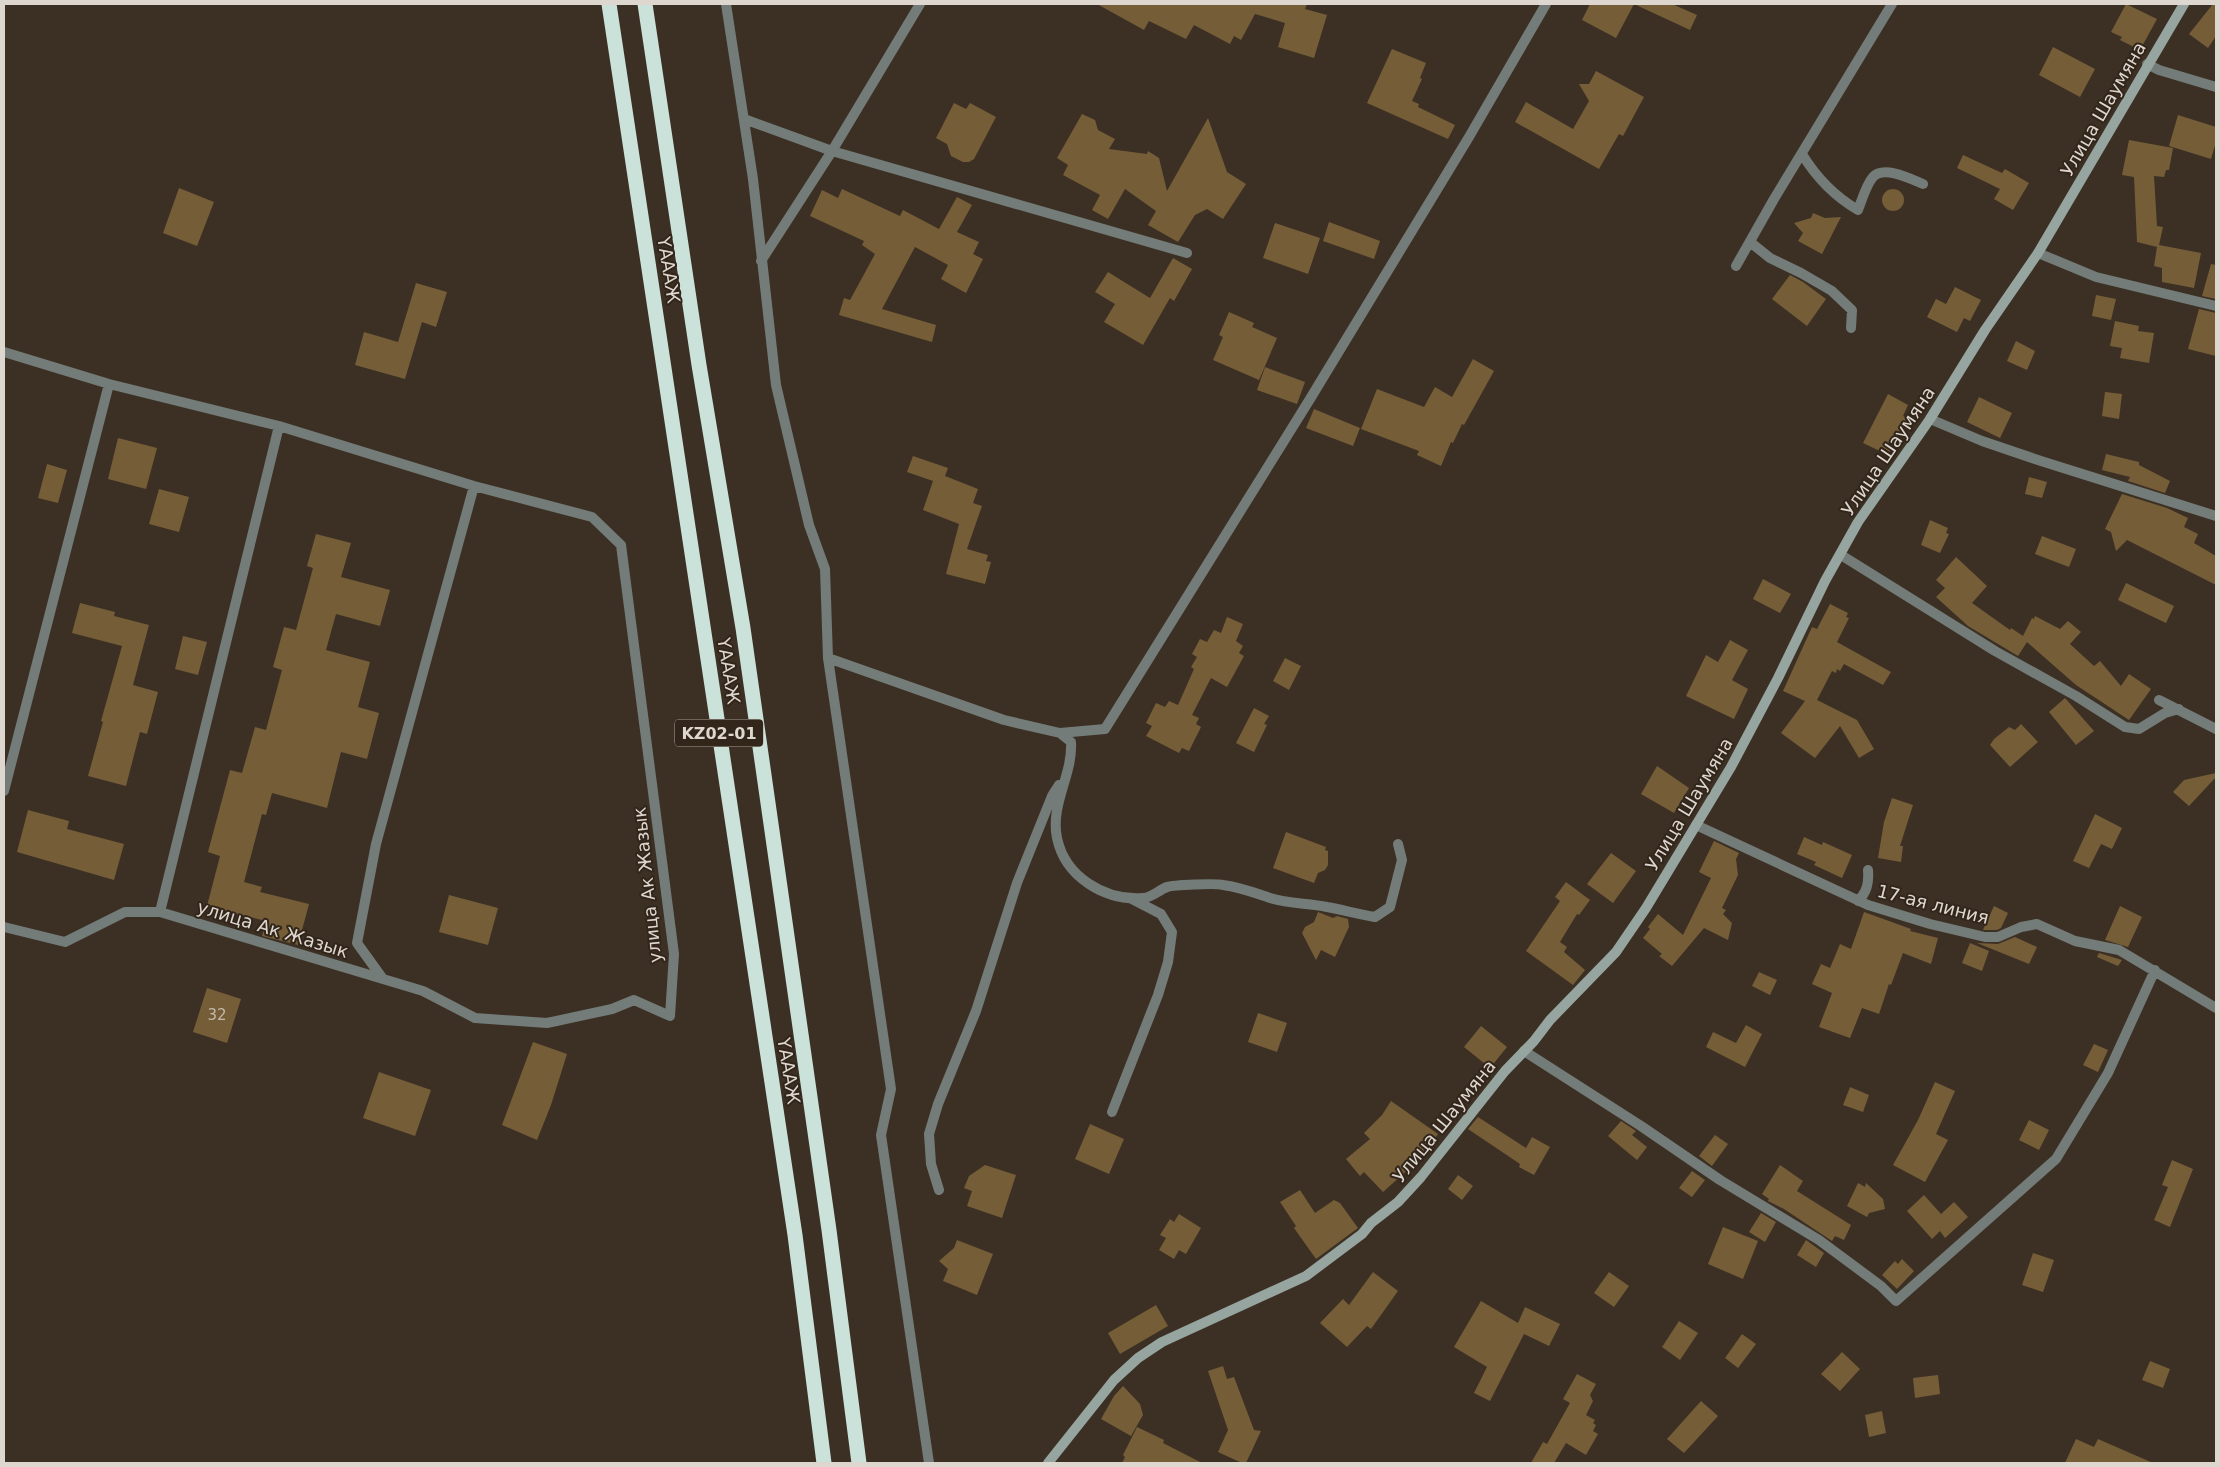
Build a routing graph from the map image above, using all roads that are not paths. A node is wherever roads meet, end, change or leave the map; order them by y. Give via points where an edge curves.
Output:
1 (609, 4) edge
2 (645, 4) edge
3 (726, 4) edge
4 (920, 4) edge
5 (1546, 4) edge
6 (1892, 4) edge
7 (2184, 4) edge
8 (2147, 64) junction
9 (2216, 87) edge
10 (744, 119) junction
11 (832, 151) junction
12 (1802, 154) junction
13 (1923, 184) dead end
14 (1750, 242) junction
15 (1187, 253) dead end
16 (2038, 253) junction
17 (761, 261) junction
18 (1736, 266) dead end
19 (2216, 306) edge
20 (1851, 328) dead end
21 (4, 352) edge
22 (109, 384) junction
23 (1930, 419) junction
24 (279, 426) junction
25 (474, 486) junction
26 (2216, 516) edge
27 (1841, 555) junction
28 (828, 658) junction
29 (2159, 700) dead end
30 (2180, 709) junction
31 (2216, 729) edge
32 (1060, 733) junction
33 (1066, 776) junction
34 (4, 791) edge
35 (1696, 825) junction
36 (1398, 844) dead end
37 (1868, 870) dead end
38 (1132, 898) junction
39 (1858, 901) junction
40 (160, 912) junction
41 (4, 927) edge
42 (2155, 970) junction
43 (383, 979) junction
44 (2216, 1008) edge
45 (1524, 1051) junction
46 (1112, 1112) dead end
47 (939, 1190) dead end
48 (824, 1463) edge
49 (859, 1463) edge
50 (930, 1463) edge
51 (1048, 1463) edge

1 - 48 highway, ҮАААЖ / KZ02-01 via 792,1215
2 - 49 highway, ҮАААЖ / KZ02-01 via 699,365 743,628
3 - 10 street
4 - 11 street
5 - 32 street via 1315,391 1105,729
6 - 12 street
7 - 8 street, Улица Шаумяна
8 - 9 street
8 - 16 street, Улица Шаумяна
10 - 11 street
10 - 17 street
11 - 15 street
11 - 17 street
12 - 13 street via 1814,174 1858,210 1873,177 1879,173 1899,174
12 - 14 street
14 - 18 street
14 - 20 street via 1770,258 1832,291 1852,310
16 - 19 street via 2096,277
16 - 23 street, Улица Шаумяна
17 - 28 street via 776,385 809,525 825,569
21 - 22 street
22 - 24 street
22 - 34 street
23 - 26 street via 1982,441
23 - 27 street, Улица Шаумяна via 1858,522
24 - 25 street
24 - 40 street
25 - 43 street via 376,844 357,943
25 - 43 street, улица Ак Жазык via 592,517 621,545 674,954 670,1016 634,1000 547,1023 475,1018 423,991
27 - 30 street via 2125,727 2139,729 2165,713
27 - 35 street, Улица Шаумяна via 1778,678
28 - 32 street via 1004,720
28 - 50 street via 891,1089 881,1135
29 - 30 street
30 - 31 street
32 - 33 street via 1071,742 1072,753
33 - 38 street via 1057,802 1055,821 1058,840 1067,859 1087,884
33 - 47 street via 1052,796 1017,883 976,1011 938,1104 929,1134 931,1164
35 - 39 street, 17-ая линия
35 - 45 street, Улица Шаумяна via 1616,952
36 - 38 street via 1402,860 1390,907 1375,916 1272,899 1251,890 1221,884 1168,887 1145,898
37 - 39 street via 1869,882
38 - 46 street via 1161,914 1172,932 1168,962 1158,995
39 - 42 street, 17-ая линия via 1985,937 1998,937 2037,924 2075,941 2119,950
40 - 41 street, улица Ак Жазык via 125,912 65,942
40 - 43 street, улица Ак Жазык
42 - 44 street, 17-ая линия
42 - 45 street via 2108,1073 2056,1158 1896,1301 1819,1240 1720,1180
45 - 51 street, Улица Шаумяна via 1421,1177 1362,1234 1306,1276 1162,1342 1138,1358 1114,1380

